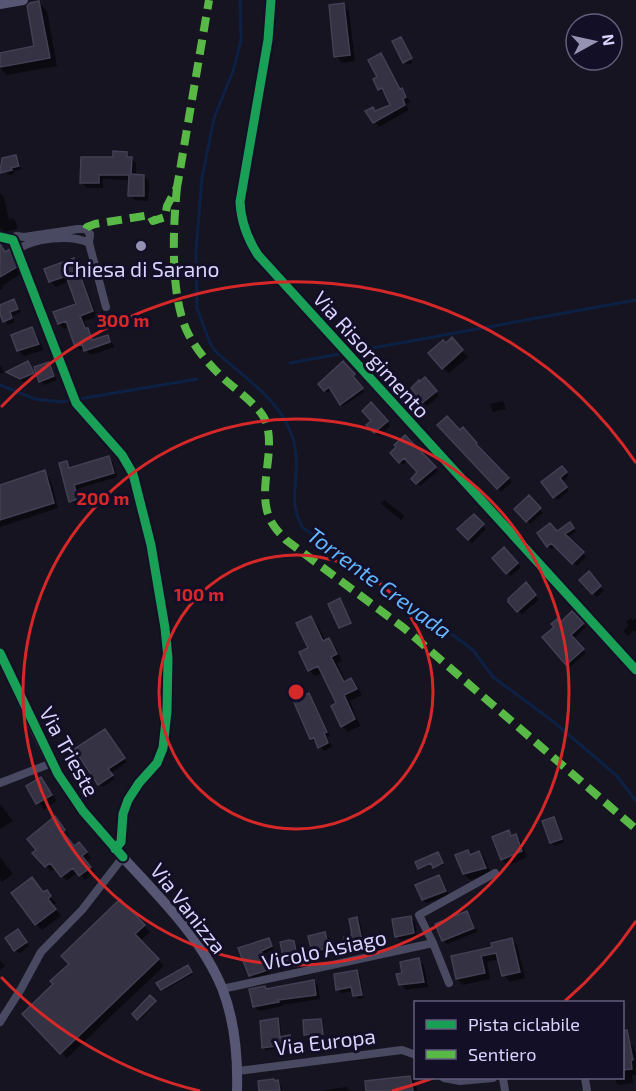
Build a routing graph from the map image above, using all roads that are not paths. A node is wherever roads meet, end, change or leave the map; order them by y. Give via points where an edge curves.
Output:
1 (23, 0) edge
2 (271, 0) edge
3 (3, 2) edge
4 (0, 237) edge
5 (13, 240) junction
6 (89, 243) junction
7 (17, 250) junction
8 (106, 307) dead end
9 (0, 653) edge
10 (636, 670) edge
11 (52, 763) junction
12 (0, 783) edge
13 (119, 853) junction
14 (495, 873) dead end
15 (433, 943) junction
16 (449, 983) dead end
17 (222, 989) junction
18 (0, 1022) edge
19 (414, 1054) edge
20 (238, 1071) junction
21 (452, 1079) edge
22 (476, 1079) edge
23 (237, 1091) edge

1 - 3 street
2 - 10 street, Via Risorgimento via 268,40 240,202 249,241
4 - 5 street
5 - 6 street via 16,236 86,229
5 - 7 street
6 - 7 street via 71,237 25,243
6 - 8 street
7 - 13 street via 74,400 122,455 133,474 151,545 167,643 167,711 163,748 157,763 139,783 123,814
9 - 11 street, Via Trieste
11 - 12 street
11 - 13 street, Via Trieste via 82,811
13 - 17 street, Via Vanizza via 192,938
13 - 18 street via 82,910 41,952
14 - 15 street via 419,915
15 - 16 street
15 - 17 street, Vicolo Asiago
17 - 20 street, Via Vanizza via 234,1032
19 - 20 street, Via Europa via 402,1050
20 - 23 street, Via Vanizza
21 - 22 street

